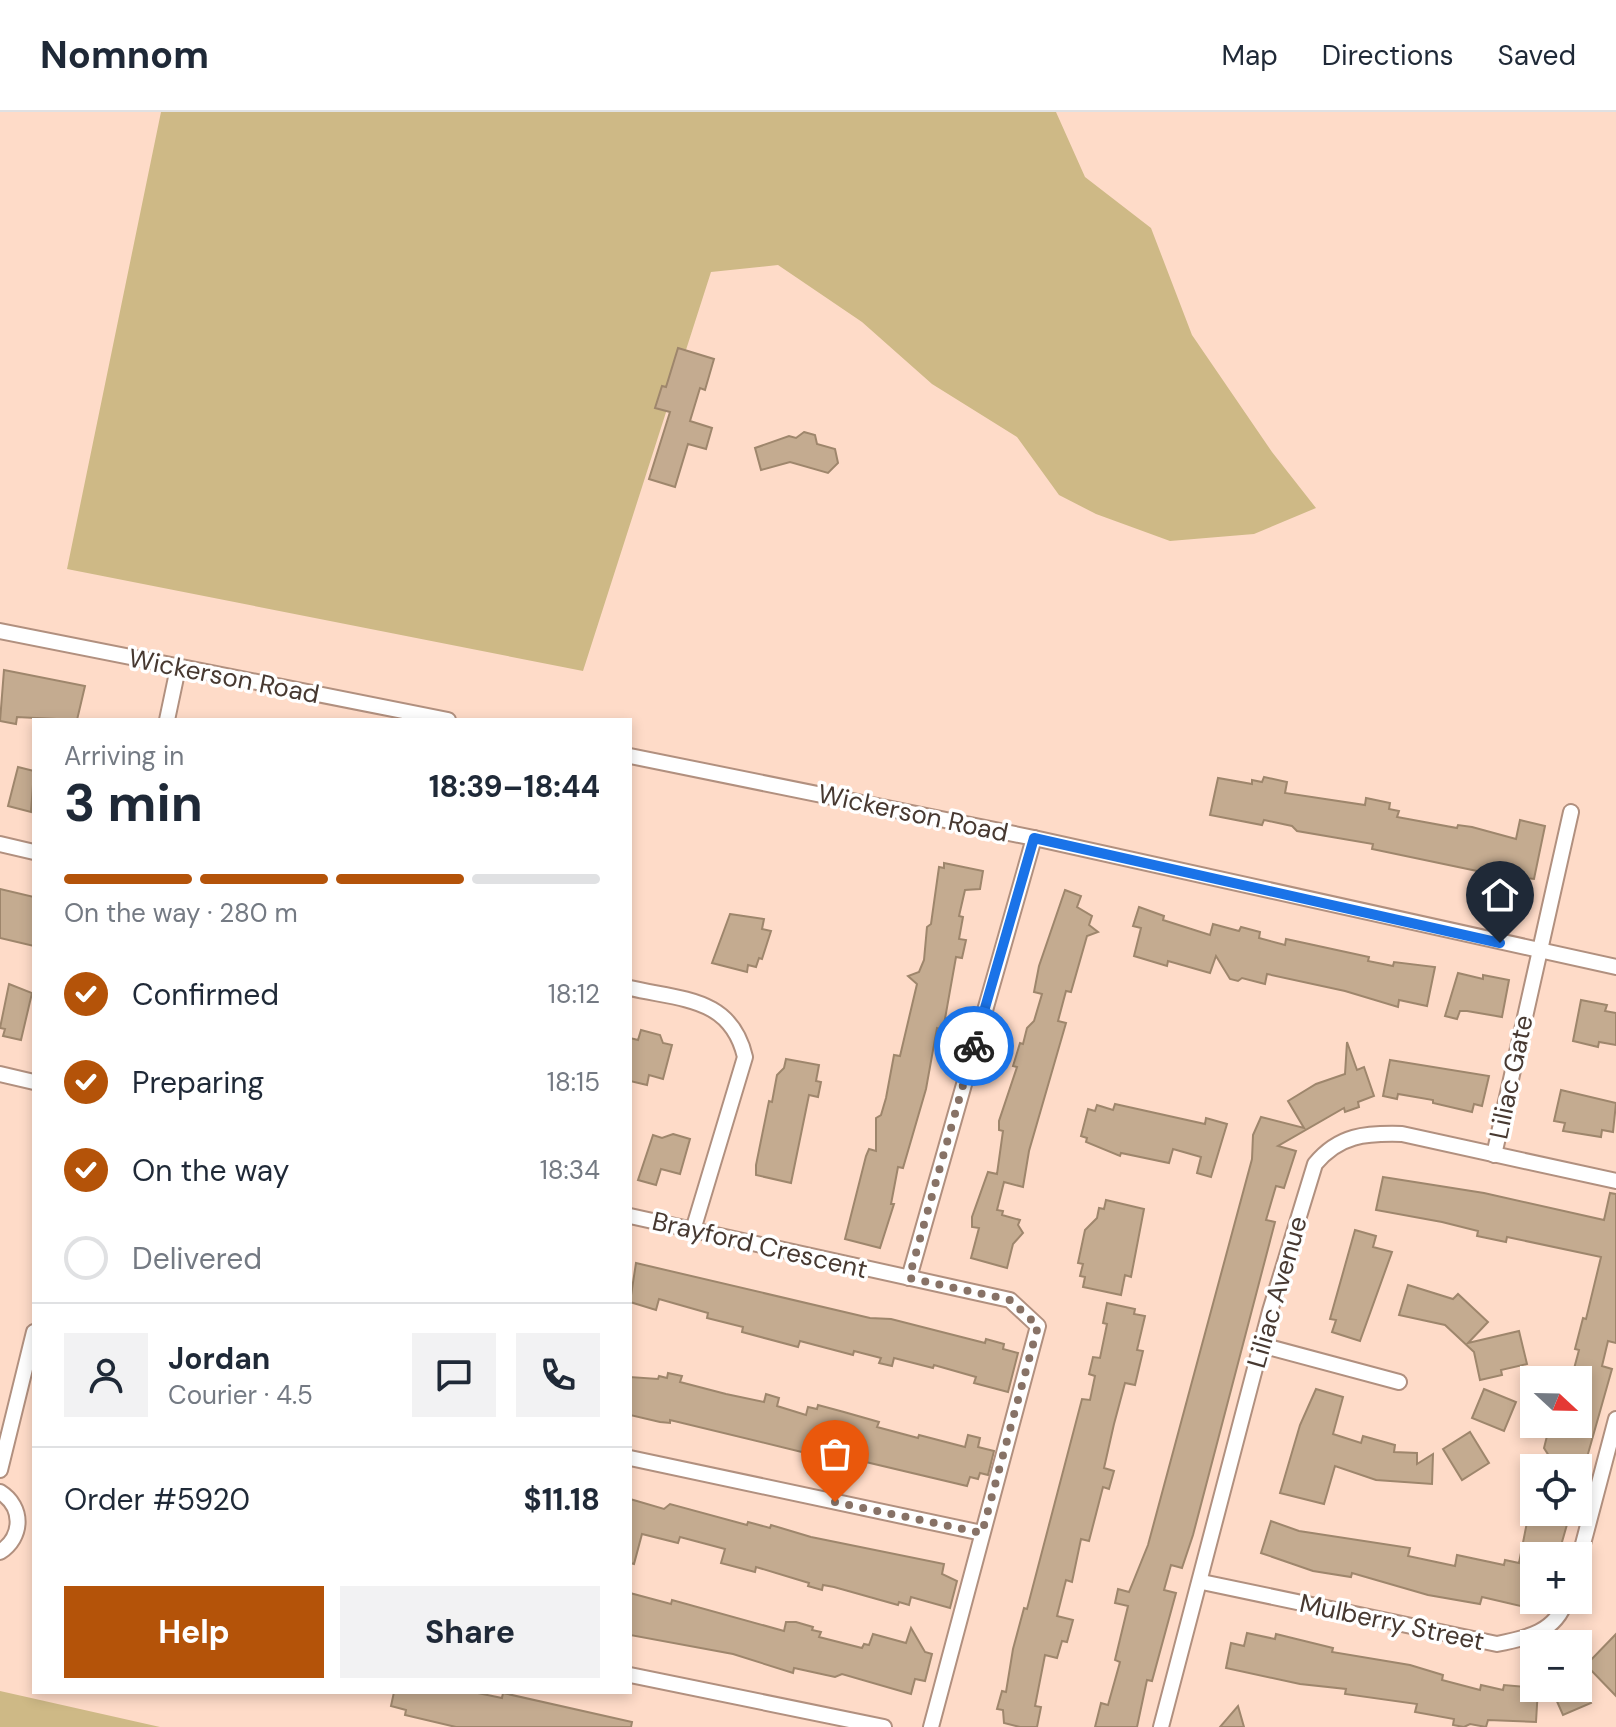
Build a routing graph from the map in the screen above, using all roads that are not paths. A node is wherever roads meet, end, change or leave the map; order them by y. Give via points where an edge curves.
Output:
1 (0, 631) edge
2 (178, 668) junction
3 (167, 718) edge
4 (438, 718) edge
5 (632, 756) edge
6 (1571, 812) dead end
7 (1034, 838) junction
8 (0, 844) edge
9 (32, 852) edge
10 (1539, 952) junction
11 (1616, 967) edge
12 (632, 988) edge
13 (0, 1074) edge
14 (32, 1082) edge
15 (1494, 1155) junction
16 (1616, 1181) edge
17 (632, 1216) edge
18 (693, 1230) junction
19 (909, 1278) junction
20 (32, 1340) edge
21 (1261, 1345) junction
22 (1399, 1382) dead end
23 (1616, 1419) edge
24 (632, 1458) edge
25 (0, 1470) edge
26 (0, 1492) edge
27 (17, 1531) junction
28 (982, 1533) junction
29 (32, 1534) edge
30 (1584, 1542) edge
31 (0, 1552) edge
32 (1202, 1582) junction
33 (1562, 1614) edge
34 (632, 1675) edge
35 (884, 1727) edge
36 (931, 1727) edge
37 (1161, 1727) edge

1 - 2 street, Wickerson Road
2 - 3 street
2 - 4 street, Wickerson Road
5 - 7 street, Wickerson Road
6 - 10 street, Liliac Gate
7 - 10 street, Wickerson Road
7 - 19 street
8 - 9 street
10 - 11 street, Wickerson Road
10 - 15 street, Liliac Gate
12 - 18 street via 720,1010 740,1034 745,1057
13 - 14 street
15 - 16 street, Liliac Avenue
15 - 21 street, Liliac Avenue via 1379,1133 1345,1138 1327,1149 1315,1164
17 - 18 street, Brayford Crescent
18 - 19 street, Brayford Crescent
19 - 28 street, Brayford Crescent via 1010,1300 1038,1326
20 - 25 street
21 - 22 street
21 - 32 street, Liliac Avenue
23 - 30 street
24 - 28 street
26 - 27 street via 15,1508
27 - 29 street
27 - 31 street
28 - 36 street, Brayford Crescent
32 - 33 street, Mulberry Street via 1497,1644 1532,1637
32 - 37 street, Liliac Avenue
34 - 35 street

